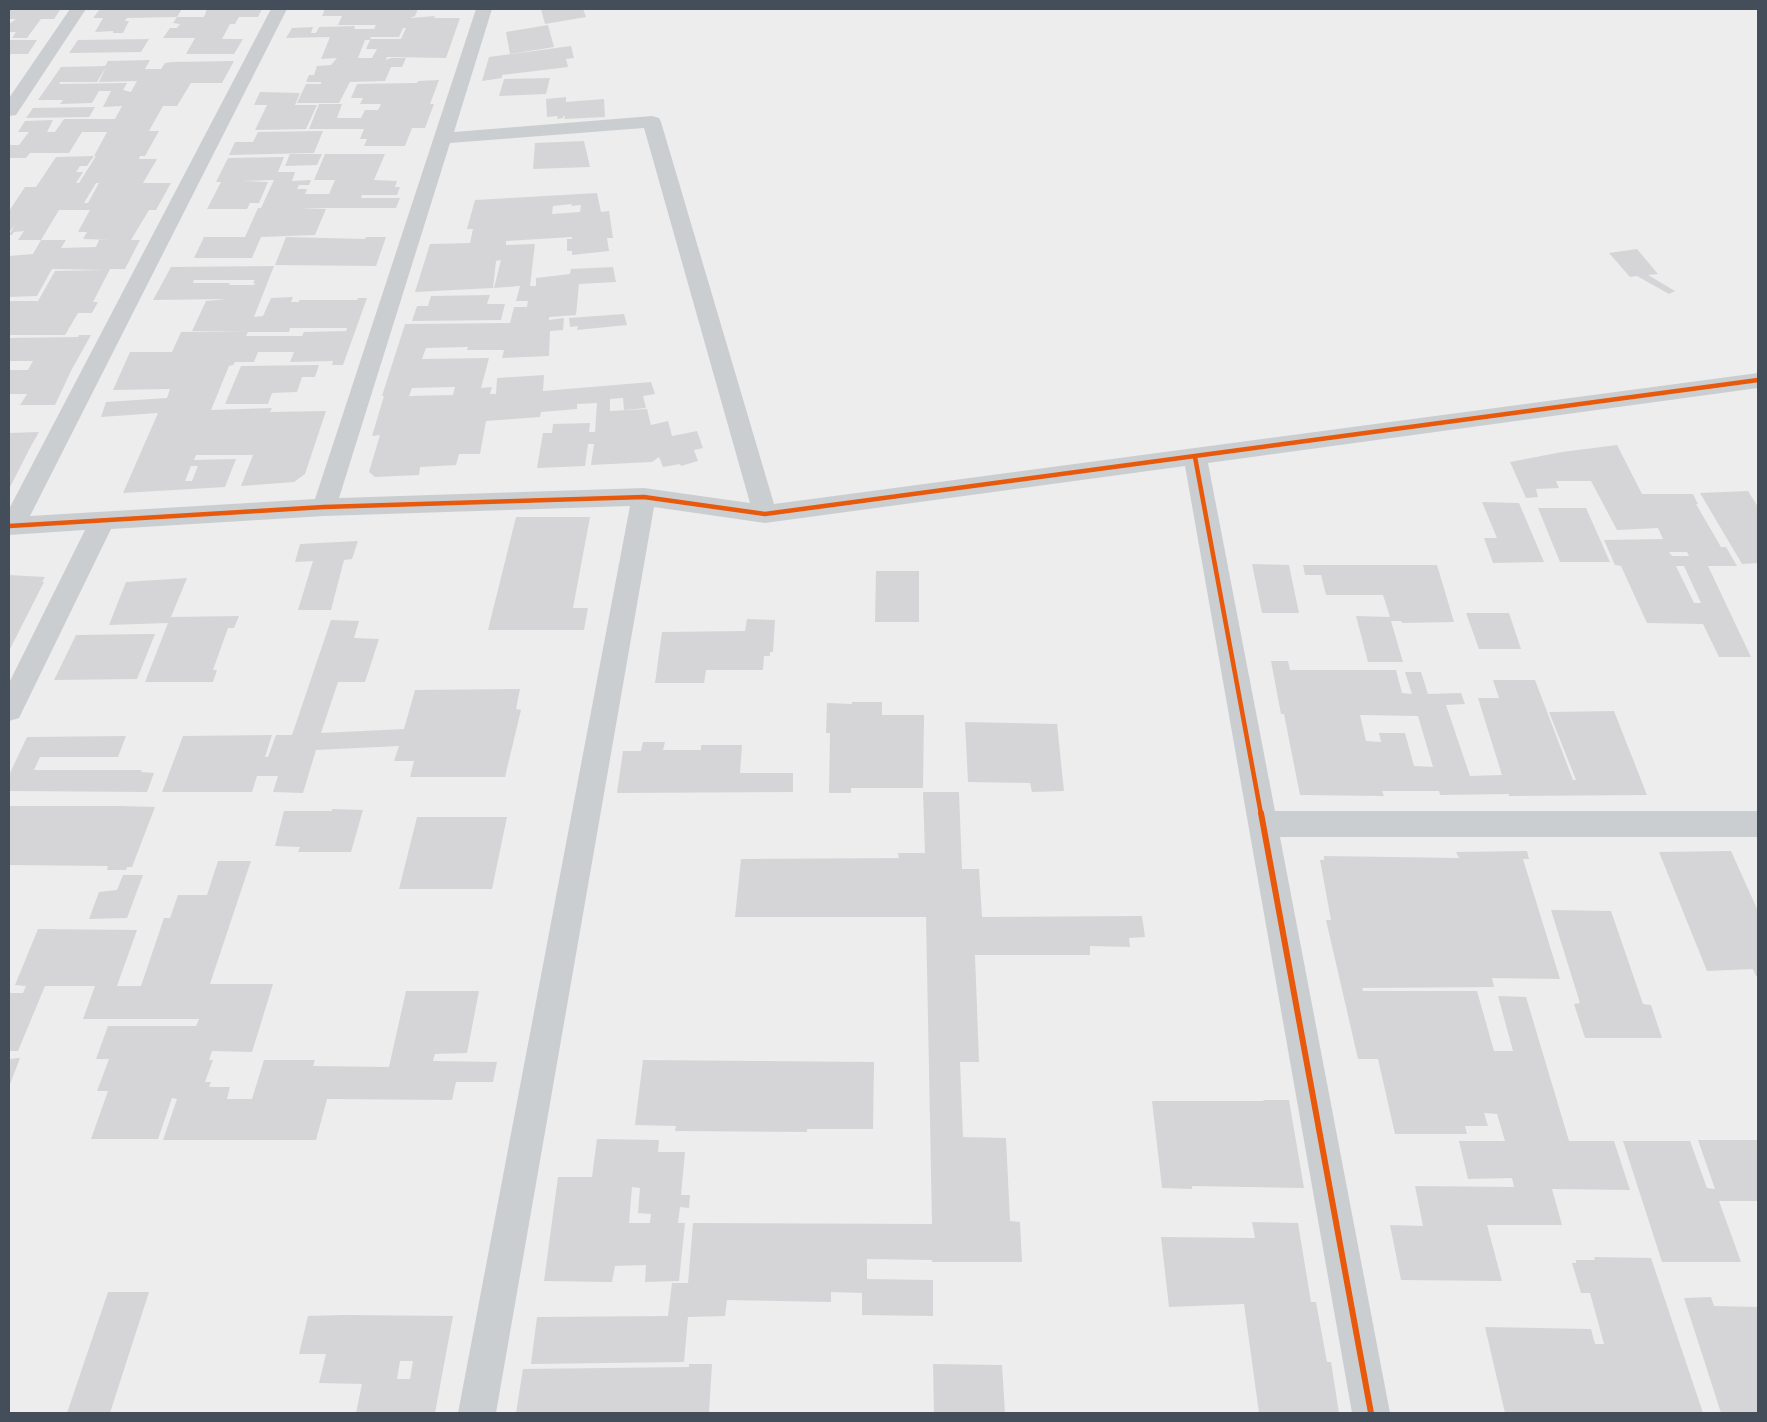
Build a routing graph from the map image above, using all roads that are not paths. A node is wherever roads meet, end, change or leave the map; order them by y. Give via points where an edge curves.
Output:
1 (78, 9) edge
2 (279, 9) edge
3 (484, 9) edge
4 (9, 111) edge
5 (443, 138) junction
6 (1758, 380) edge
7 (1195, 457) junction
8 (644, 497) junction
9 (324, 507) junction
10 (765, 514) junction
11 (103, 520) junction
12 (10, 526) edge
13 (9, 710) edge
14 (1262, 824) junction
15 (1758, 824) edge
16 (477, 1413) edge
17 (1371, 1413) edge

1 - 4 street
2 - 12 street
3 - 5 street
5 - 9 street
5 - 10 street via 652,122
6 - 7 street
7 - 10 street
7 - 14 street
8 - 9 street
8 - 10 street
8 - 16 street
9 - 11 street
11 - 12 street
11 - 13 street
14 - 15 street
14 - 17 street

